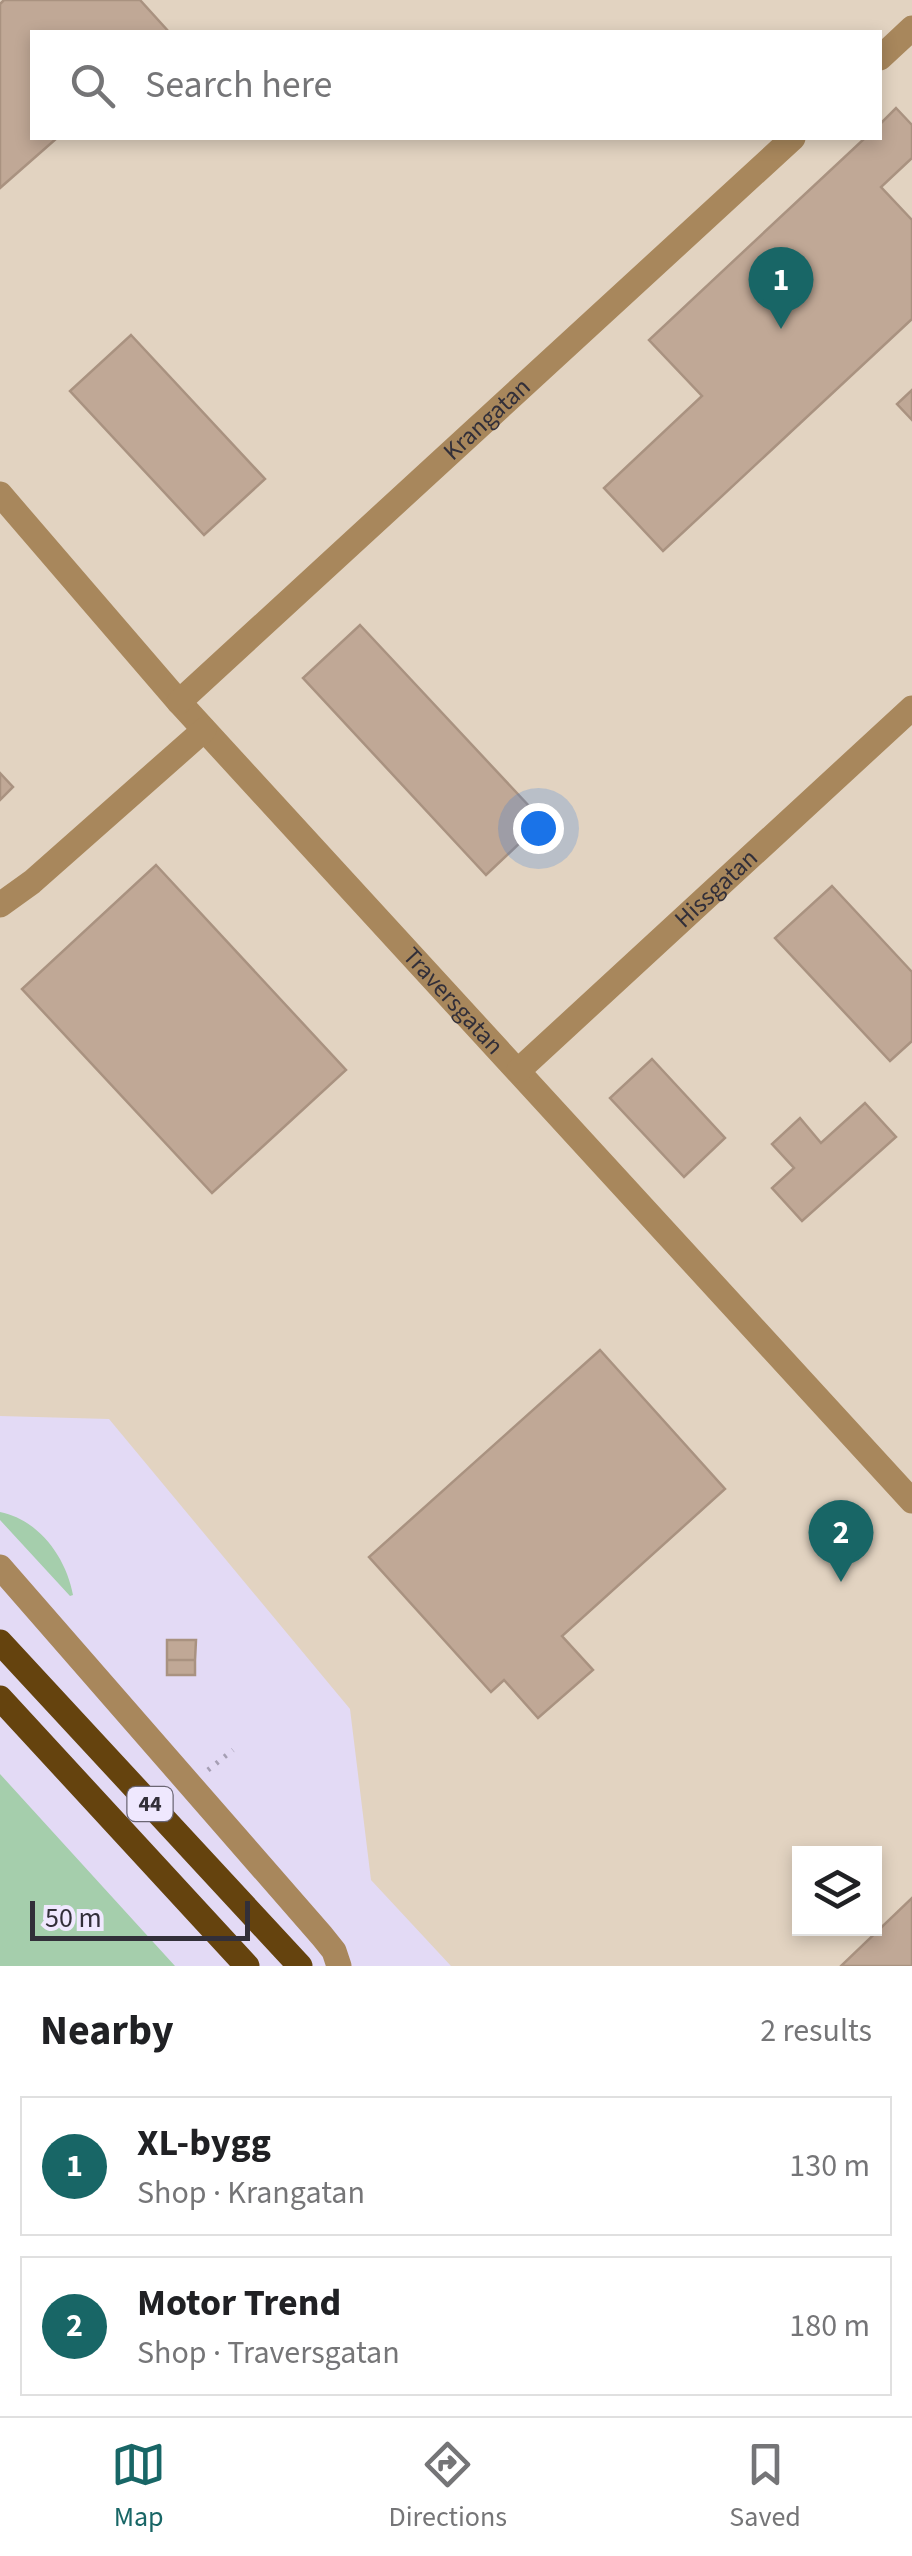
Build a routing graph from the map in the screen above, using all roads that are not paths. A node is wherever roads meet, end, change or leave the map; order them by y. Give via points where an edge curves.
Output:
1 (912, 28) edge
2 (882, 56) edge
3 (791, 140) edge
4 (0, 494) edge
5 (179, 702) junction
6 (912, 708) edge
7 (204, 730) junction
8 (0, 904) edge
9 (519, 1070) junction
10 (912, 1501) edge
11 (0, 1567) edge
12 (0, 1642) edge
13 (0, 1698) edge
14 (247, 1966) edge
15 (300, 1966) edge
16 (339, 1966) edge

1 - 2 street
3 - 5 street, Krangatan
4 - 5 street, Traversgatan
5 - 7 street, Traversgatan
6 - 9 street, Hissgatan
7 - 8 street
7 - 9 street, Traversgatan
9 - 10 street, Traversgatan
11 - 16 street via 322,1936
12 - 15 main road, 44
13 - 14 main road, 44

